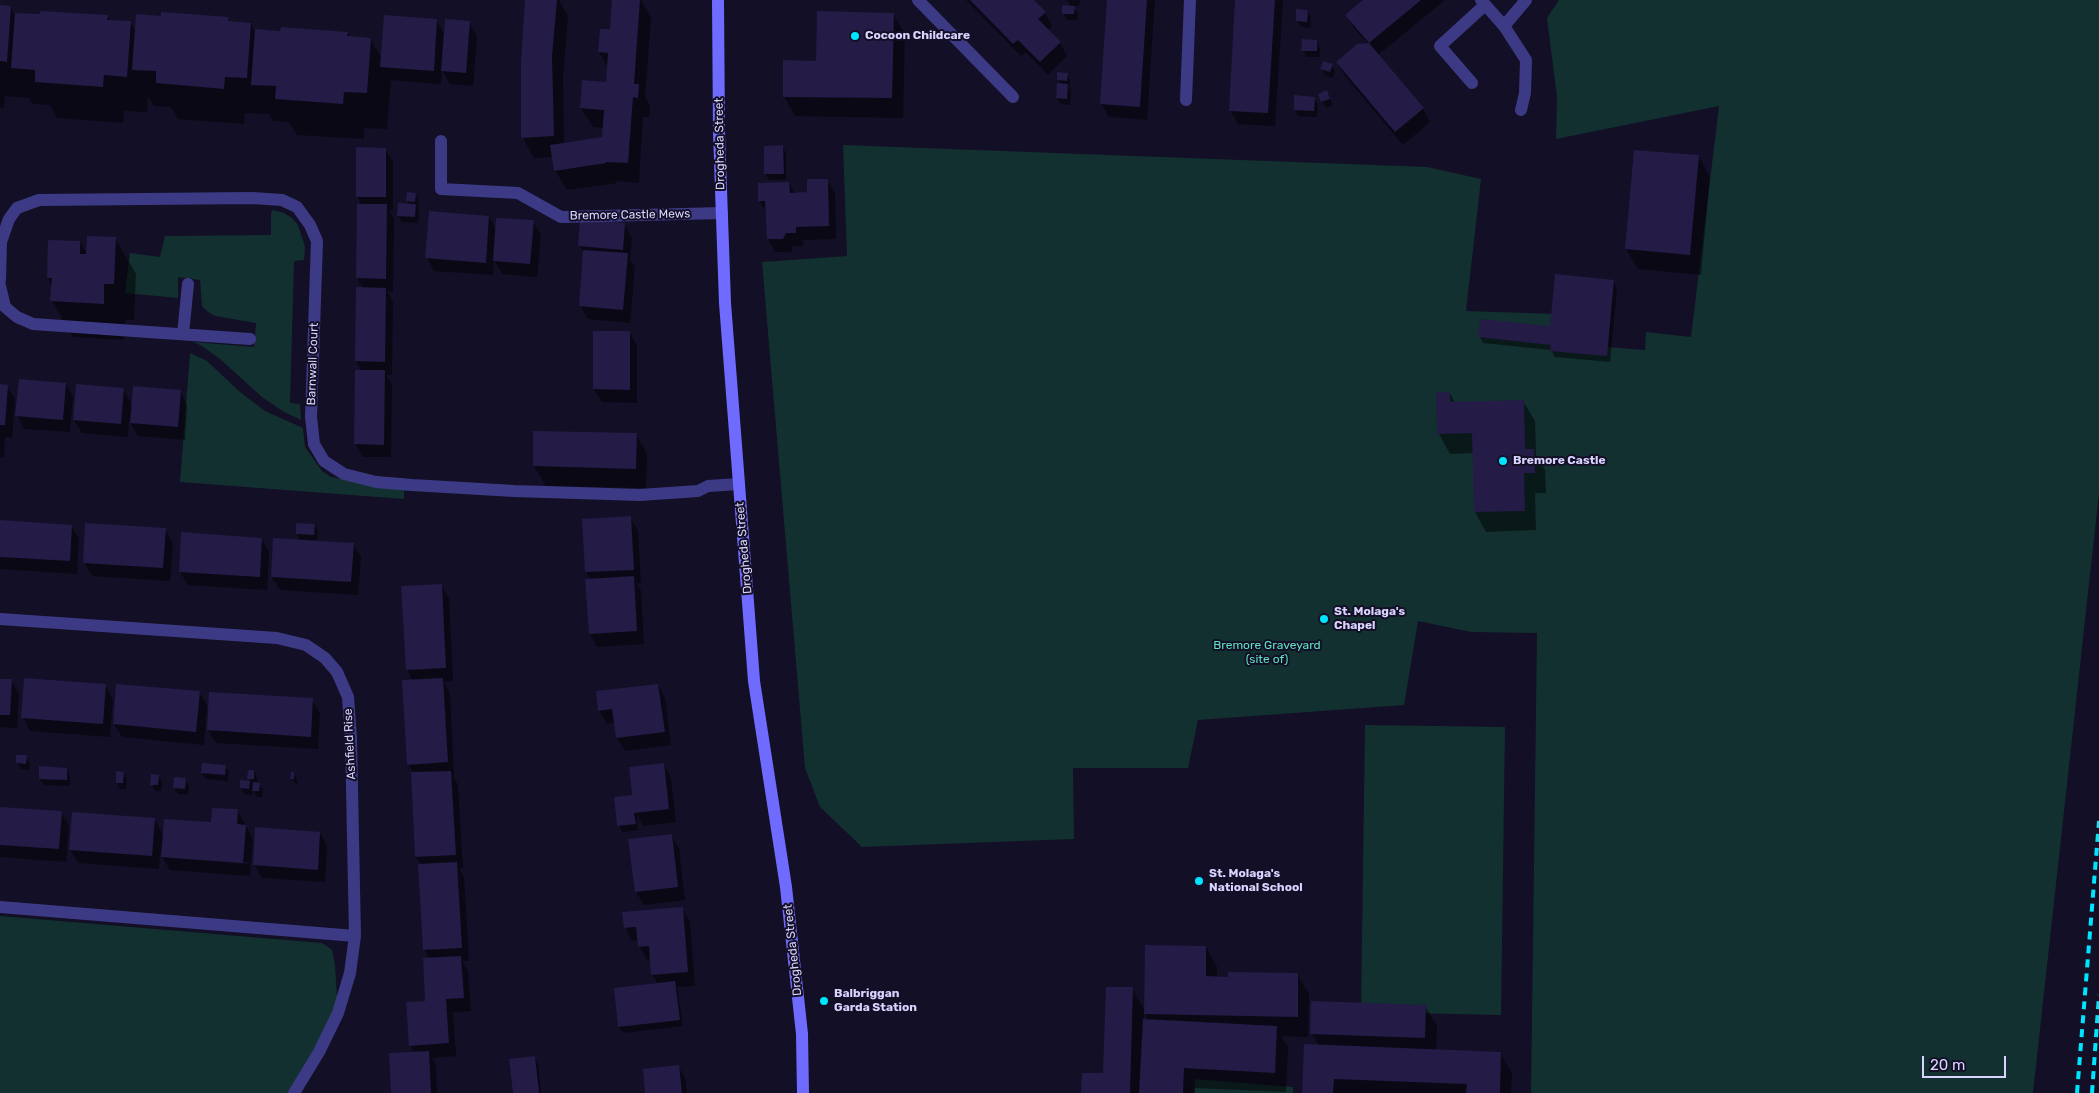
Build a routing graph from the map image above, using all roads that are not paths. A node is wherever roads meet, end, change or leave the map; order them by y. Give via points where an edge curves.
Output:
1 (718, 0) edge
2 (918, 0) edge
3 (1190, 0) edge
4 (1526, 0) edge
5 (1483, 2) edge
6 (1504, 26) junction
7 (1472, 83) dead end
8 (1013, 97) dead end
9 (1186, 100) dead end
10 (1521, 110) dead end
11 (442, 141) dead end
12 (722, 213) junction
13 (0, 280) edge
14 (188, 284) dead end
15 (0, 286) edge
16 (183, 334) junction
17 (250, 339) dead end
18 (738, 484) junction
19 (0, 619) edge
20 (0, 907) edge
21 (355, 936) junction
22 (294, 1093) edge
23 (803, 1093) edge

1 - 12 main road, Drogheda Street
2 - 8 street
3 - 9 street
4 - 6 street
5 - 6 street
5 - 7 street via 1440,46
6 - 10 street via 1526,60
11 - 12 street, Bremore Castle Mews via 441,188 518,193 561,217
12 - 18 main road, Drogheda Street
13 - 18 street, Barnwall Court via 1,242 9,219 17,208 39,200 282,200 297,207 317,241 311,417 314,444 324,461 344,474 376,482 412,485 640,495
14 - 16 street
15 - 16 street via 5,306 17,317 33,324
16 - 17 street
18 - 23 main road, Drogheda Street via 754,680 786,887 802,1034
19 - 21 street, Ashfield Rise via 277,638 306,645 325,658 337,672 348,697
20 - 21 street
21 - 22 street, Ashfield Rise via 350,973 338,1013

